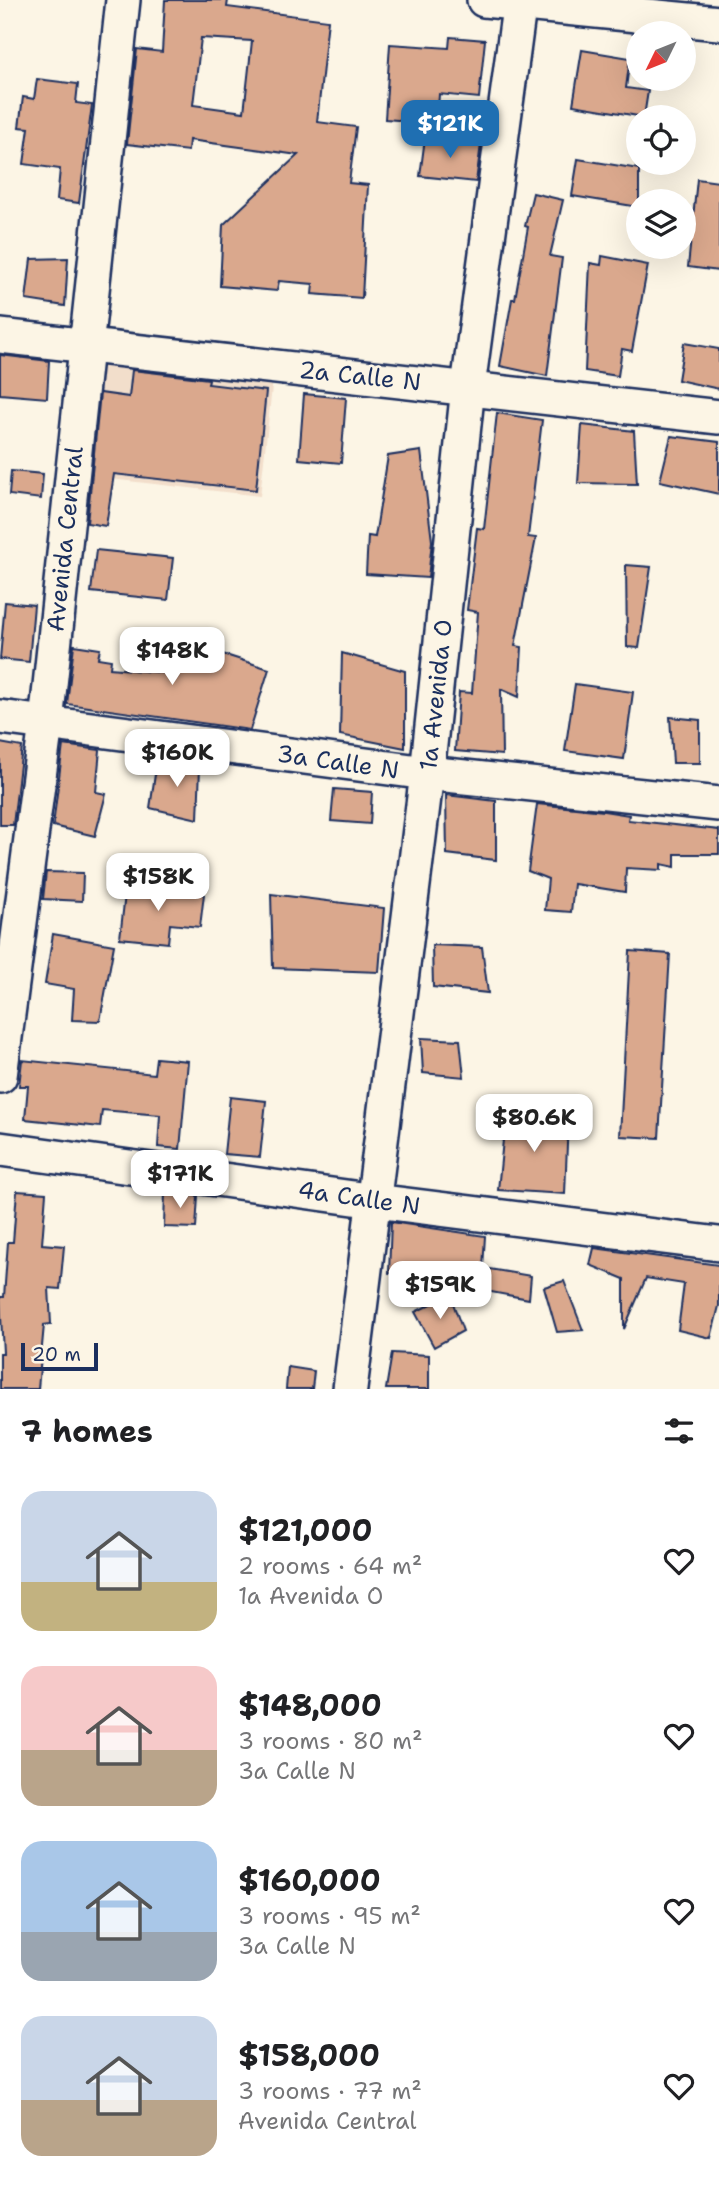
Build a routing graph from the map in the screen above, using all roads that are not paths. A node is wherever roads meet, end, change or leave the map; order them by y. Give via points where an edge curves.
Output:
1 (123, 0) edge
2 (484, 0) edge
3 (520, 2) edge
4 (719, 23) edge
5 (0, 336) edge
6 (84, 346) junction
7 (468, 387) junction
8 (719, 417) edge
9 (0, 717) edge
10 (46, 723) junction
11 (427, 774) junction
12 (719, 804) edge
13 (0, 1076) edge
14 (0, 1149) edge
15 (374, 1201) junction
16 (719, 1244) edge
17 (350, 1389) edge

1 - 6 street, Avenida Central
2 - 3 street
3 - 4 street
3 - 7 street, 1a Avenida O
5 - 6 street, 2a Calle N
6 - 7 street, 2a Calle N
6 - 10 street, Avenida Central
7 - 8 street, 2a Calle N
7 - 11 street, 1a Avenida O
9 - 10 street, 3a Calle N
10 - 11 street, 3a Calle N
10 - 13 street, Avenida Central
11 - 12 street, 3a Calle N
11 - 15 street, 1a Avenida O
14 - 15 street, 4a Calle N
15 - 16 street, 4a Calle N
15 - 17 street, 1a Avenida O

